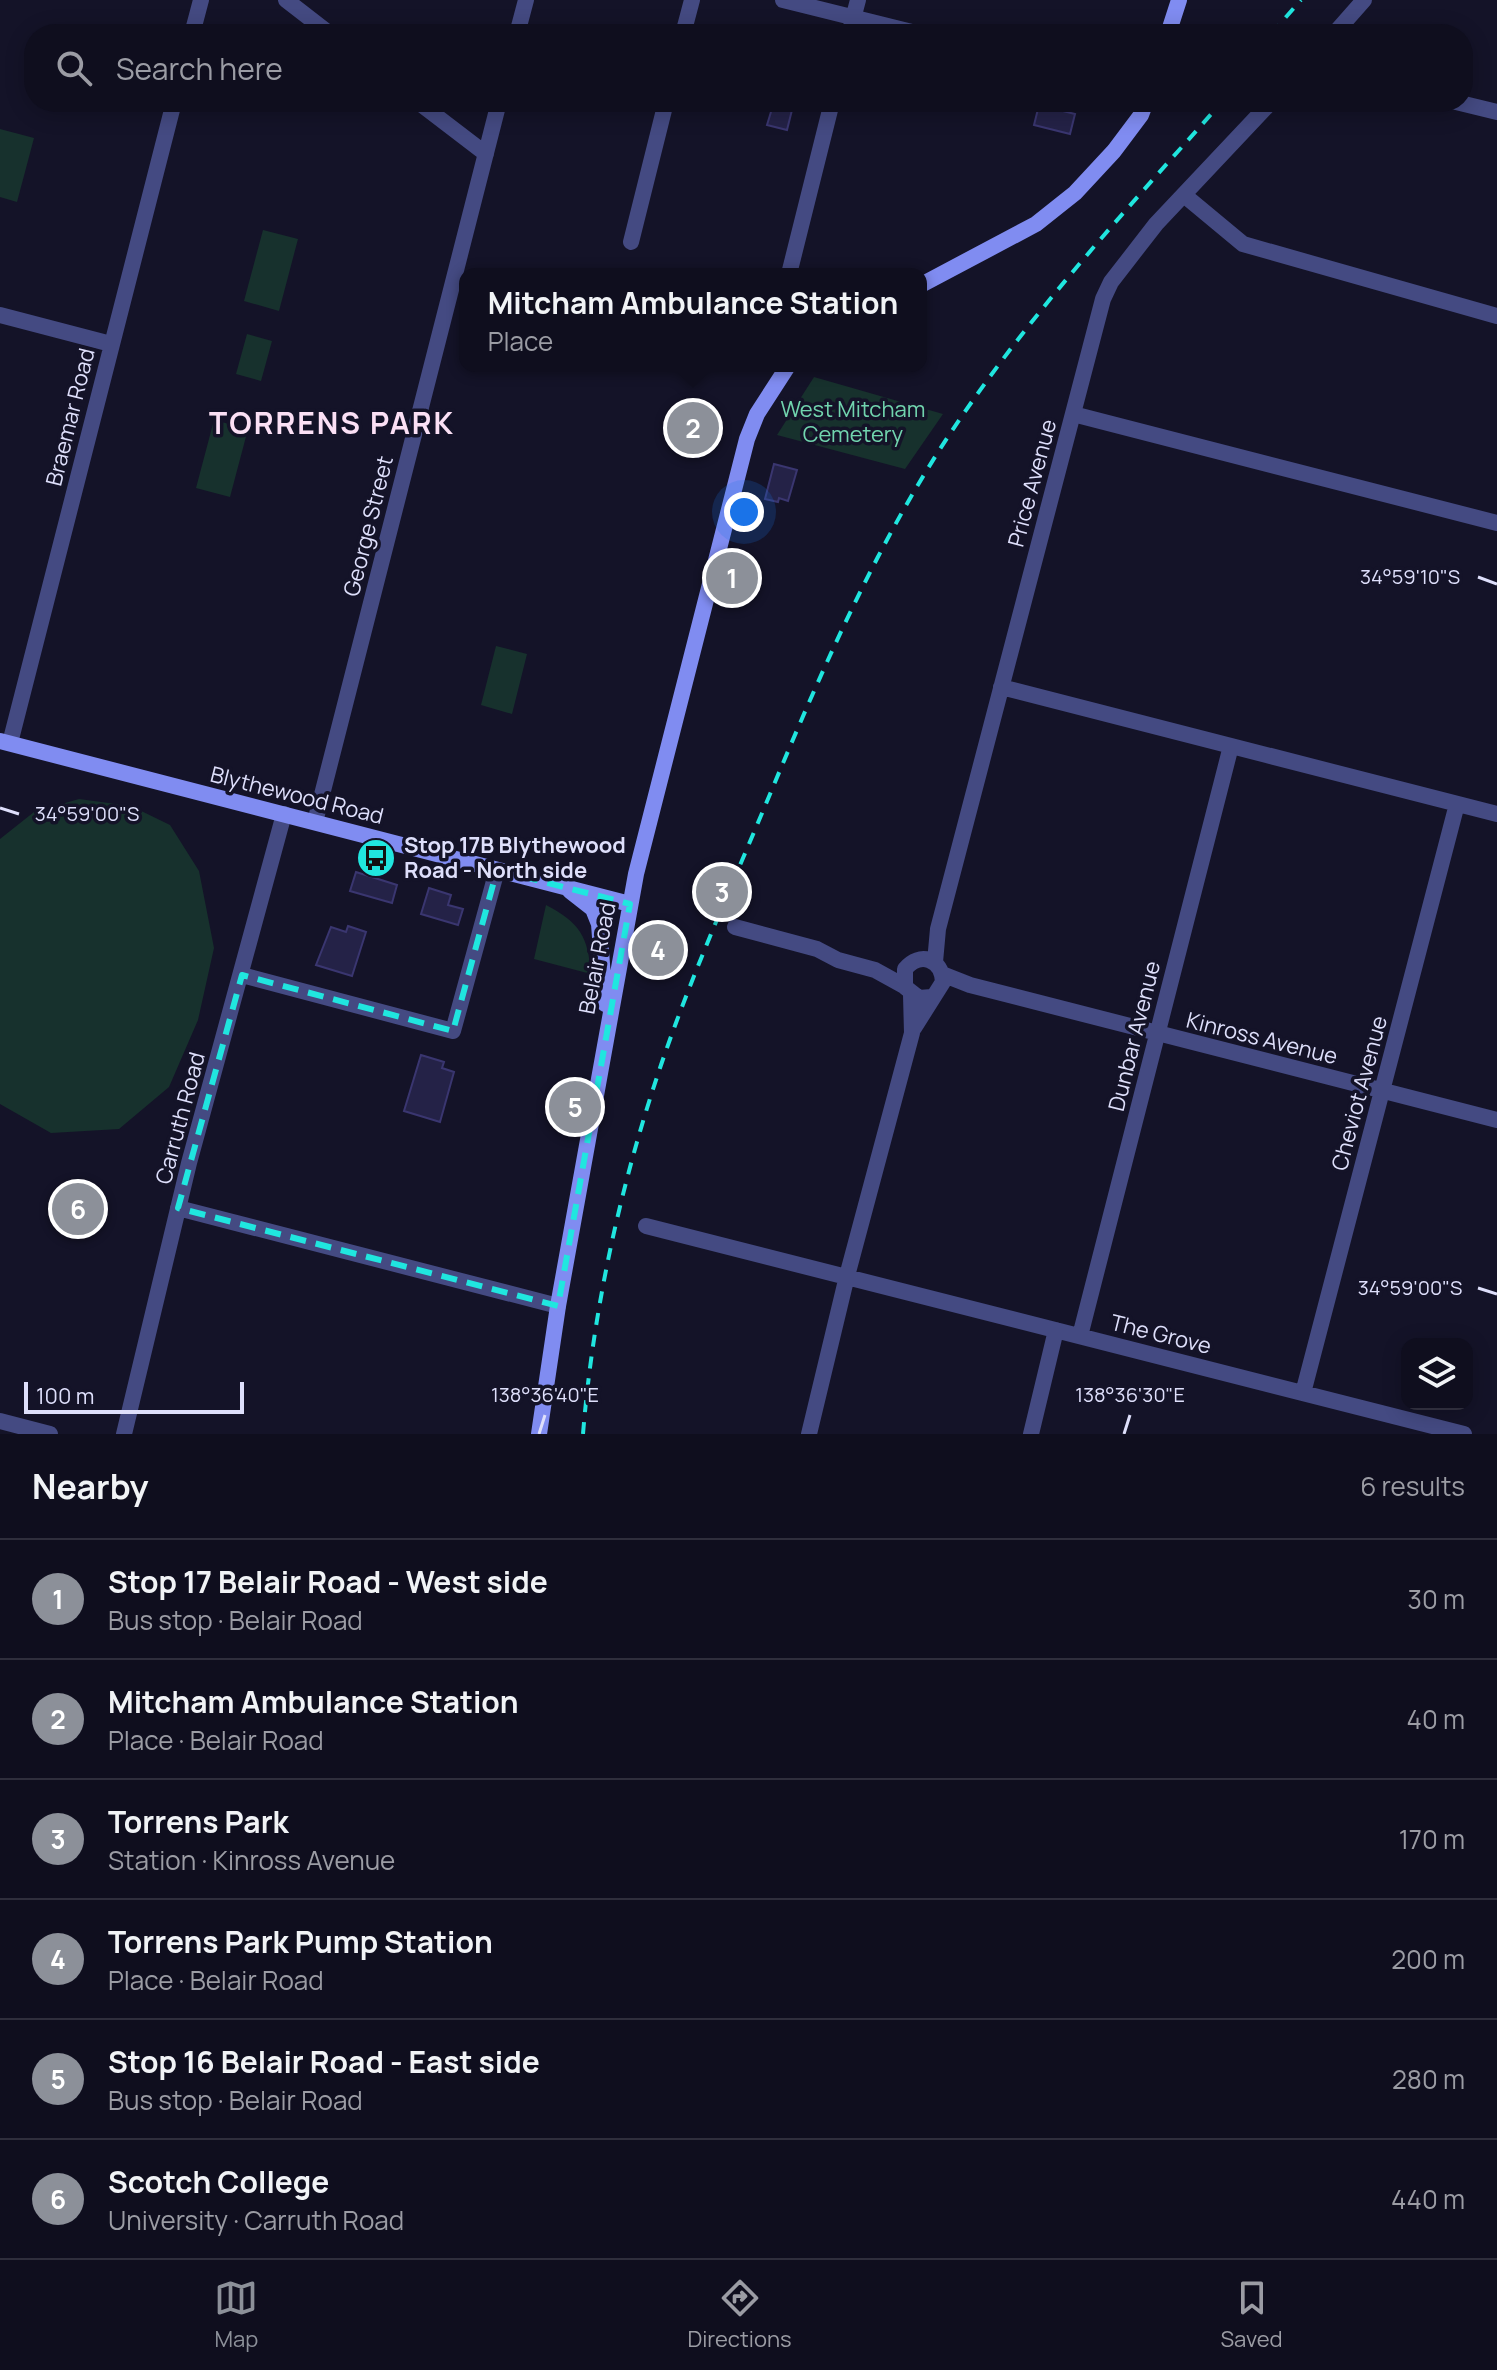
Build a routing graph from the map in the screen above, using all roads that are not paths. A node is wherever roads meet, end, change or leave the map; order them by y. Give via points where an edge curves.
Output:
1 (201, 0) edge
2 (286, 0) edge
3 (526, 0) edge
4 (692, 0) edge
5 (783, 0) edge
6 (858, 0) edge
7 (1179, 0) edge
8 (1364, 0) edge
9 (195, 24) edge
10 (317, 24) edge
11 (520, 24) edge
12 (686, 24) edge
13 (846, 24) edge
14 (852, 24) edge
15 (1171, 24) edge
16 (1344, 24) edge
17 (1473, 106) edge
18 (171, 112) edge
19 (431, 112) edge
20 (496, 112) edge
21 (664, 112) edge
22 (830, 112) edge
23 (1140, 112) edge
24 (1262, 112) edge
25 (1497, 112) edge
26 (486, 154) junction
27 (1184, 195) junction
28 (631, 242) dead end
29 (790, 268) edge
30 (927, 282) edge
31 (0, 315) edge
32 (1497, 316) edge
33 (111, 344) junction
34 (784, 372) edge
35 (1073, 414) junction
36 (1497, 523) edge
37 (1001, 687) junction
38 (5, 742) edge
39 (1231, 746) junction
40 (1457, 804) junction
41 (284, 814) junction
42 (1497, 814) edge
43 (315, 822) junction
44 (497, 870) junction
45 (557, 883) junction
46 (630, 904) junction
47 (735, 927) dead end
48 (875, 970) junction
49 (930, 974) junction
50 (242, 975) junction
51 (908, 990) junction
52 (607, 1025) junction
53 (912, 1033) junction
54 (1157, 1035) junction
55 (1382, 1091) junction
56 (1497, 1120) edge
57 (178, 1208) junction
58 (646, 1226) dead end
59 (847, 1276) junction
60 (558, 1306) junction
61 (1056, 1330) junction
62 (1080, 1336) junction
63 (1303, 1393) junction
64 (0, 1421) edge
65 (1414, 1428) edge
66 (50, 1434) edge
67 (124, 1434) edge
68 (539, 1434) edge
69 (809, 1434) edge
70 (1031, 1434) edge
71 (1464, 1434) edge

1 - 9 street
2 - 10 street
3 - 11 street
4 - 12 street
5 - 13 street
6 - 14 street
7 - 15 main road
8 - 16 street
17 - 25 street
18 - 33 street, Braemar Road
19 - 26 street
20 - 26 street, George Street
21 - 28 street
22 - 29 street
23 - 30 main road via 1126,136 1075,193 1024,232
24 - 27 street, Price Avenue
26 - 43 street, George Street
27 - 32 street via 1243,244
27 - 35 street, Price Avenue via 1111,282
31 - 33 street
33 - 38 street, Braemar Road
34 - 46 main road, Belair Road via 747,439
35 - 36 street
35 - 37 street, Price Avenue
37 - 39 street
37 - 49 street, Price Avenue
38 - 41 main road, Blythewood Road
39 - 40 street
39 - 54 street, Dunbar Avenue
40 - 42 street
40 - 55 street, Cheviot Avenue
41 - 43 main road, Blythewood Road
41 - 50 street, Carruth Road
43 - 44 main road, Blythewood Road
44 - 45 main road, Blythewood Road
44 - 50 street via 453,1031
45 - 46 main road, Blythewood Road
45 - 52 main road via 593,909 599,924
46 - 52 main road, Belair Road
47 - 48 street
48 - 49 street
48 - 51 street
49 - 51 street via 919,998
49 - 51 street, Price Avenue via 903,975
49 - 53 street, Price Avenue
49 - 54 street, Kinross Avenue
50 - 57 street, Carruth Road
51 - 53 street, Price Avenue
52 - 60 main road, Belair Road
53 - 59 street, Price Avenue
54 - 55 street, Kinross Avenue
54 - 62 street, Dunbar Avenue
55 - 56 street, Kinross Avenue
55 - 63 street, Cheviot Avenue
57 - 60 street
57 - 67 street, Carruth Road
58 - 59 street, The Grove
59 - 61 street, The Grove
59 - 69 street, Price Avenue
60 - 68 main road, Belair Road
61 - 62 street, The Grove
61 - 70 street
62 - 63 street, The Grove
63 - 65 street, The Grove
64 - 66 street
65 - 71 street, The Grove

